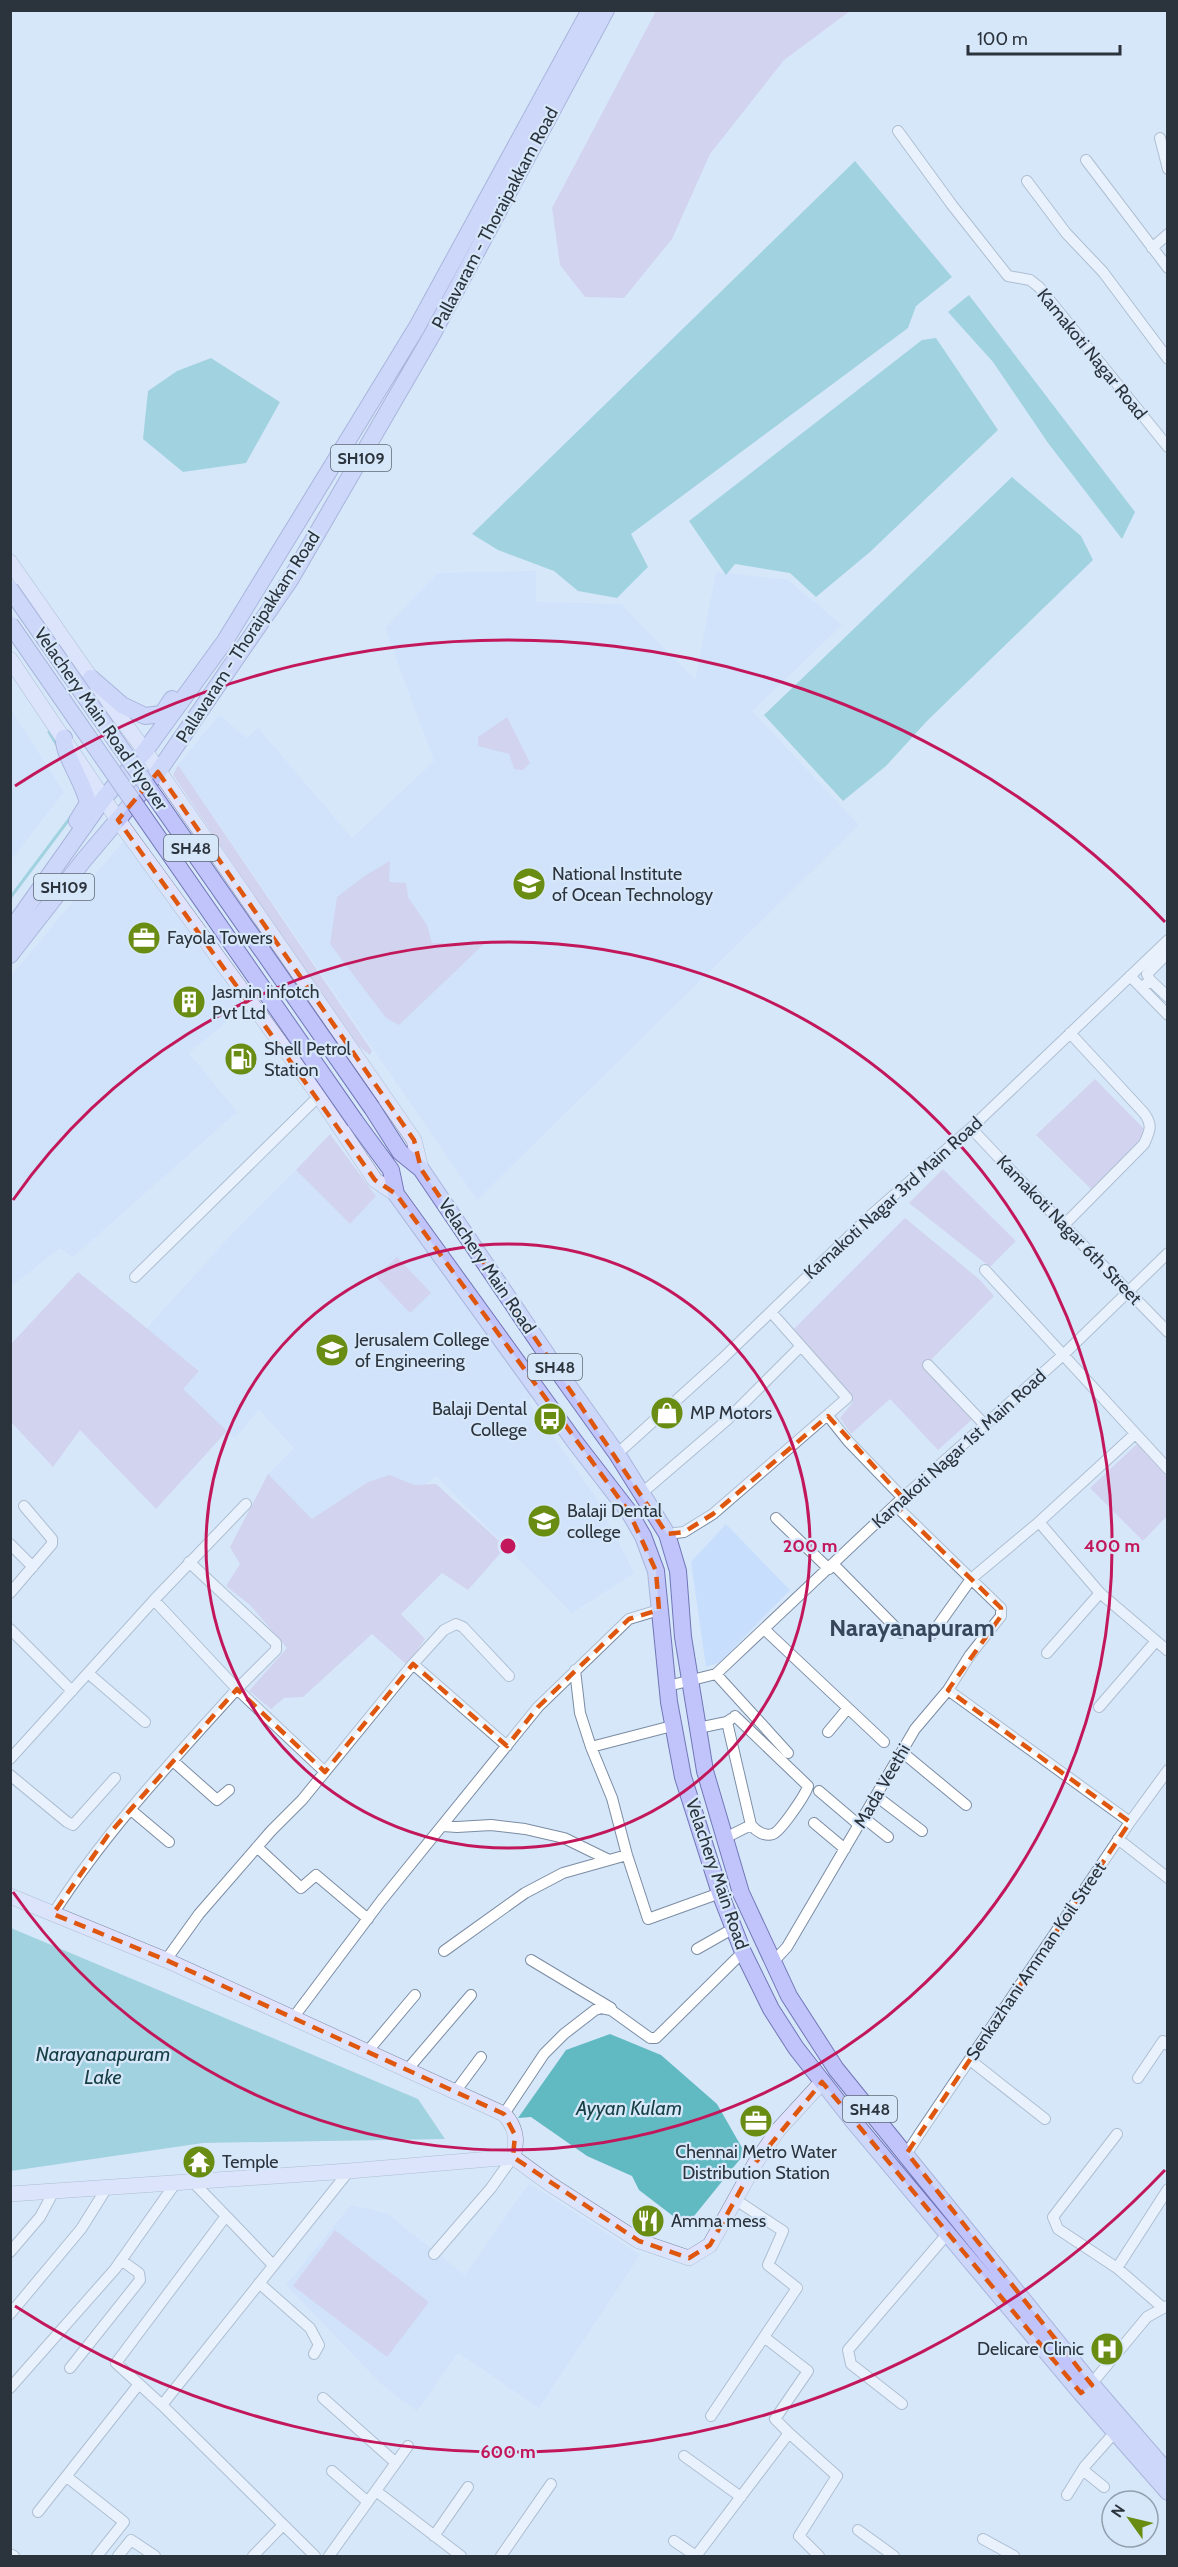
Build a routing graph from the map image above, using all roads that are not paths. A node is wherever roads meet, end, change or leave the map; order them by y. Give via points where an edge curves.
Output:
1 (595, 16) edge
2 (898, 131) dead end
3 (1160, 138) dead end
4 (1086, 160) dead end
5 (1167, 169) edge
6 (1027, 181) dead end
7 (1167, 234) edge
8 (1152, 248) junction
9 (1167, 268) edge
10 (428, 323) junction
11 (1167, 359) edge
12 (1167, 447) edge
13 (10, 561) edge
14 (10, 589) edge
15 (10, 624) edge
16 (10, 658) edge
17 (202, 664) junction
18 (91, 678) junction
19 (64, 738) junction
20 (145, 751) junction
21 (158, 772) junction
22 (104, 798) junction
23 (118, 820) junction
24 (25, 910) junction
25 (10, 931) edge
26 (1166, 947) edge
27 (10, 955) edge
28 (1130, 976) junction
29 (1146, 984) junction
30 (1167, 997) edge
31 (1167, 1013) edge
32 (1070, 1033) junction
33 (319, 1096) junction
34 (971, 1128) junction
35 (421, 1169) junction
36 (396, 1194) junction
37 (1063, 1226) junction
38 (1167, 1253) edge
39 (985, 1270) dead end
40 (135, 1277) dead end
41 (1128, 1291) junction
42 (771, 1312) junction
43 (1167, 1332) edge
44 (801, 1346) junction
45 (1064, 1355) junction
46 (928, 1365) dead end
47 (828, 1416) junction
48 (985, 1425) junction
49 (1136, 1434) junction
50 (612, 1447) junction
51 (585, 1456) junction
52 (1167, 1469) edge
53 (642, 1493) junction
54 (899, 1502) junction
55 (246, 1504) dead end
56 (24, 1506) dead end
57 (776, 1518) dead end
58 (1039, 1522) junction
59 (667, 1534) junction
60 (10, 1544) edge
61 (189, 1562) junction
62 (33, 1567) junction
63 (832, 1567) junction
64 (971, 1579) junction
65 (10, 1593) edge
66 (1100, 1593) junction
67 (153, 1600) junction
68 (659, 1611) junction
69 (10, 1629) edge
70 (764, 1629) junction
71 (901, 1633) dead end
72 (932, 1634) dead end
73 (1156, 1641) junction
74 (1167, 1651) edge
75 (1047, 1653) dead end
76 (413, 1664) junction
77 (575, 1670) junction
78 (88, 1673) junction
79 (716, 1674) junction
80 (509, 1676) dead end
81 (690, 1681) junction
82 (668, 1686) junction
83 (237, 1689) junction
84 (948, 1690) junction
85 (72, 1691) junction
86 (745, 1706) junction
87 (1099, 1707) dead end
88 (848, 1708) junction
89 (731, 1719) junction
90 (145, 1722) dead end
91 (672, 1726) junction
92 (698, 1728) junction
93 (828, 1732) dead end
94 (884, 1742) dead end
95 (507, 1746) junction
96 (591, 1747) junction
97 (902, 1752) junction
98 (788, 1753) dead end
99 (10, 1759) edge
100 (173, 1761) junction
101 (1167, 1770) edge
102 (325, 1772) junction
103 (10, 1775) edge
104 (115, 1778) dead end
105 (229, 1790) dead end
106 (819, 1791) dead end
107 (876, 1796) junction
108 (966, 1805) dead end
109 (131, 1810) junction
110 (862, 1821) junction
111 (1130, 1822) junction
112 (814, 1823) dead end
113 (751, 1825) junction
114 (443, 1826) junction
115 (922, 1831) dead end
116 (888, 1837) dead end
117 (725, 1838) junction
118 (1118, 1839) junction
119 (169, 1842) dead end
120 (257, 1846) junction
121 (845, 1849) junction
122 (627, 1855) junction
123 (607, 1859) junction
124 (1167, 1878) edge
125 (720, 1893) junction
126 (10, 1896) edge
127 (53, 1914) junction
128 (368, 1918) junction
129 (734, 1928) junction
130 (697, 1949) dead end
131 (444, 1950) dead end
132 (743, 1952) junction
133 (166, 1959) junction
134 (531, 1960) dead end
135 (773, 1962) junction
136 (415, 1995) dead end
137 (471, 1995) dead end
138 (614, 2013) junction
139 (293, 2018) junction
140 (1167, 2045) edge
141 (367, 2052) junction
142 (481, 2057) dead end
143 (970, 2060) junction
144 (407, 2070) junction
145 (1138, 2078) dead end
146 (822, 2082) junction
147 (455, 2092) junction
148 (504, 2114) junction
149 (1045, 2119) dead end
150 (1117, 2134) dead end
151 (905, 2151) junction
152 (513, 2157) junction
153 (349, 2171) junction
154 (184, 2181) junction
155 (108, 2186) junction
156 (1167, 2188) edge
157 (54, 2191) junction
158 (10, 2194) edge
159 (736, 2200) junction
160 (226, 2216) junction
161 (948, 2234) junction
162 (10, 2252) edge
163 (434, 2254) dead end
164 (121, 2260) junction
165 (273, 2265) junction
166 (1118, 2268) junction
167 (259, 2283) junction
168 (1165, 2306) edge
169 (10, 2314) edge
170 (764, 2337) junction
171 (314, 2354) dead end
172 (70, 2368) dead end
173 (139, 2384) junction
174 (10, 2388) edge
175 (1087, 2389) junction
176 (323, 2398) dead end
177 (902, 2404) dead end
178 (162, 2405) junction
179 (711, 2416) dead end
180 (1115, 2432) junction
181 (789, 2433) junction
182 (408, 2446) dead end
183 (684, 2456) dead end
184 (396, 2463) junction
185 (332, 2470) dead end
186 (1083, 2470) junction
187 (1167, 2473) edge
188 (67, 2477) junction
189 (551, 2484) dead end
190 (468, 2487) dead end
191 (1104, 2487) dead end
192 (376, 2491) junction
193 (1167, 2492) edge
194 (1067, 2495) dead end
195 (741, 2497) junction
196 (368, 2502) junction
197 (38, 2512) dead end
198 (283, 2524) junction
199 (858, 2530) dead end
200 (434, 2536) junction
201 (983, 2540) dead end
202 (674, 2541) dead end
203 (97, 2556) edge
204 (118, 2556) edge
205 (155, 2556) edge
206 (253, 2556) edge
207 (315, 2556) edge
208 (329, 2556) edge
209 (460, 2556) edge
210 (501, 2556) edge
211 (696, 2556) edge
212 (819, 2556) edge
213 (893, 2556) edge
214 (1014, 2556) edge

1 - 10 main road, Pallavaram - Thoraipakkam Road / SH109
2 - 12 street, Kamakoti Nagar Road via 1008,276 1030,280 1039,287
3 - 5 street
4 - 8 street
6 - 11 street via 1066,233 1103,272
7 - 8 street
8 - 9 street
10 - 17 main road, Pallavaram - Thoraipakkam Road / SH109 via 243,610
10 - 21 main road, Pallavaram - Thoraipakkam Road / SH109 via 290,580
13 - 18 street
14 - 35 main road, Velachery Main Road Flyover / SH48, bridge via 400,1152
15 - 36 main road, Velachery Main Road Flyover / SH48, bridge via 390,1170
16 - 19 street
17 - 18 main road via 162,714 146,716 122,705
17 - 20 main road, Pallavaram - Thoraipakkam Road / SH109
18 - 20 street
19 - 22 street
19 - 24 main road via 63,746 88,803 24,896
20 - 21 street
20 - 22 main road, Pallavaram - Thoraipakkam Road / SH109
21 - 23 main road, Pallavaram - Thoraipakkam Road / SH109
21 - 35 street via 414,1140
22 - 23 street
22 - 24 main road, Pallavaram - Thoraipakkam Road / SH109
23 - 27 main road, Pallavaram - Thoraipakkam Road / SH109
23 - 33 street
24 - 25 main road, Pallavaram - Thoraipakkam Road / SH109
26 - 28 street, Kamakoti Nagar 3rd Main Road
26 - 29 street via 1147,974
28 - 29 street
28 - 32 street, Kamakoti Nagar 3rd Main Road
29 - 30 street
29 - 31 street
32 - 34 street, Kamakoti Nagar 3rd Main Road
32 - 37 street via 1144,1113 1151,1131 1144,1144
33 - 36 street via 375,1180
33 - 40 street
34 - 37 street, Kamakoti Nagar 6th Street
34 - 42 street, Kamakoti Nagar 3rd Main Road via 870,1216
35 - 50 main road, Velachery Main Road / SH48
36 - 51 main road, Velachery Main Road / SH48
37 - 41 street, Kamakoti Nagar 6th Street
38 - 41 street, Kamakoti Nagar 1st Main Road
39 - 45 street
41 - 43 street, Kamakoti Nagar 6th Street
41 - 45 street, Kamakoti Nagar 1st Main Road
42 - 44 street
42 - 50 street, Kamakoti Nagar 3rd Main Road
44 - 47 street via 847,1398
44 - 53 street via 727,1420
45 - 48 street, Kamakoti Nagar 1st Main Road
45 - 49 street
46 - 48 street
47 - 54 street
47 - 59 street via 713,1514 684,1532
48 - 54 street, Kamakoti Nagar 1st Main Road
49 - 52 street
49 - 58 street
50 - 51 main road
50 - 53 main road, Velachery Main Road / SH48
51 - 68 main road, Velachery Main Road / SH48 via 643,1536 656,1571
53 - 59 main road, Velachery Main Road / SH48
54 - 63 street, Kamakoti Nagar 1st Main Road
54 - 64 street
55 - 61 street
56 - 62 street via 52,1539
57 - 63 street
58 - 64 street
58 - 66 street
59 - 81 main road, Velachery Main Road / SH48 via 678,1570
60 - 62 street
61 - 67 street
61 - 83 street via 277,1647
62 - 65 street
63 - 70 street, Kamakoti Nagar 1st Main Road
63 - 71 street
64 - 72 street
64 - 84 street, Mada Veethi via 1001,1608 1001,1616
66 - 73 street
66 - 75 street
67 - 78 street
67 - 83 street
68 - 77 street via 629,1619
68 - 82 main road, Velachery Main Road / SH48
69 - 85 street
70 - 79 street, Kamakoti Nagar 1st Main Road
70 - 88 street
73 - 74 street
73 - 87 street
76 - 80 street via 444,1630 456,1624
76 - 95 street
76 - 102 street
77 - 95 street
77 - 96 street via 580,1713
78 - 85 street
78 - 90 street
79 - 81 street, Kamakoti Nagar 1st Main Road
79 - 86 street
81 - 82 street, Kamakoti Nagar 1st Main Road
81 - 92 main road, Velachery Main Road / SH48
82 - 91 main road, Velachery Main Road / SH48
83 - 100 street
83 - 102 street
84 - 97 street, Mada Veethi via 915,1729
84 - 111 street
85 - 99 street
86 - 89 street
86 - 98 street
88 - 93 street
88 - 94 street
89 - 92 street
89 - 113 street
89 - 113 street via 808,1786 778,1831 768,1835
91 - 96 street
91 - 125 main road, Velachery Main Road / SH48 via 683,1777
92 - 117 main road, Velachery Main Road / SH48 via 705,1771
95 - 114 street
96 - 122 street via 612,1798
97 - 107 street, Mada Veethi
97 - 108 street
100 - 105 street via 217,1800
100 - 109 street
101 - 111 street, Senkazhani Amman Koil Street
102 - 120 street
103 - 104 street via 73,1824
106 - 110 street
107 - 110 street, Mada Veethi
107 - 115 street
109 - 119 street
109 - 127 street via 81,1869
110 - 116 street
110 - 121 street, Mada Veethi
111 - 118 street, Senkazhani Amman Koil Street
112 - 121 street
113 - 117 street
114 - 123 street via 525,1829 564,1838
114 - 128 street
117 - 135 main road, Velachery Main Road / SH48 via 741,1893
118 - 124 street
118 - 143 street, Senkazhani Amman Koil Street
120 - 128 street via 301,1888 316,1875
120 - 133 street
121 - 135 street, Mada Veethi via 787,1947
122 - 123 street
122 - 125 street via 648,1918
123 - 131 street via 563,1873 525,1893
125 - 129 main road, Velachery Main Road / SH48
126 - 127 street
127 - 133 street
128 - 139 street
129 - 130 street
129 - 132 main road, Velachery Main Road / SH48
132 - 138 street via 656,2038 650,2038
132 - 146 main road, Velachery Main Road / SH48 via 771,2009
133 - 139 street
134 - 138 street via 604,2002
135 - 151 main road, Velachery Main Road / SH48 via 789,1996 836,2069
136 - 141 street
137 - 144 street
138 - 148 street via 606,2008 595,2010 564,2034 544,2054
139 - 141 street
140 - 145 street via 1163,2041
141 - 144 street
142 - 147 street
143 - 149 street
143 - 151 street, Senkazhani Amman Koil Street
144 - 147 street
146 - 159 street via 778,2130
146 - 161 main road, Velachery Main Road / SH48
147 - 148 street
148 - 152 street via 515,2134
150 - 166 street via 1053,2217 1058,2229
151 - 175 main road, Velachery Main Road / SH48
152 - 153 street
152 - 159 street via 639,2241 689,2258 710,2245
152 - 163 street
153 - 154 street
153 - 165 street
154 - 155 street
154 - 160 street
154 - 164 street
155 - 157 street
155 - 169 street via 81,2229
156 - 166 street
157 - 158 street
157 - 162 street via 40,2217
159 - 170 street via 783,2231 768,2265 797,2288
160 - 165 street
160 - 173 street via 116,2363
161 - 175 main road, Velachery Main Road / SH48
161 - 177 street via 848,2350 851,2364
164 - 172 street via 138,2273 140,2280
164 - 174 street
165 - 167 street
166 - 168 street
167 - 171 street via 310,2328 319,2345
167 - 178 street
168 - 175 street via 1147,2317
170 - 179 street
170 - 181 street via 808,2371 775,2419
173 - 178 street
173 - 188 street
175 - 180 main road, Velachery Main Road / SH48
175 - 187 main road, Velachery Main Road / SH48
176 - 184 street
178 - 198 street
180 - 186 street
180 - 193 main road, Velachery Main Road / SH48
181 - 195 street
181 - 212 street via 837,2476 799,2536
182 - 184 street
183 - 195 street
184 - 192 street
185 - 196 street
186 - 191 street
186 - 194 street
188 - 197 street
188 - 203 street via 124,2522
189 - 210 street
190 - 200 street
192 - 196 street
192 - 200 street
195 - 211 street
196 - 208 street
198 - 206 street
198 - 207 street
199 - 213 street
200 - 209 street
201 - 214 street
202 - 211 street
204 - 205 street via 131,2540

